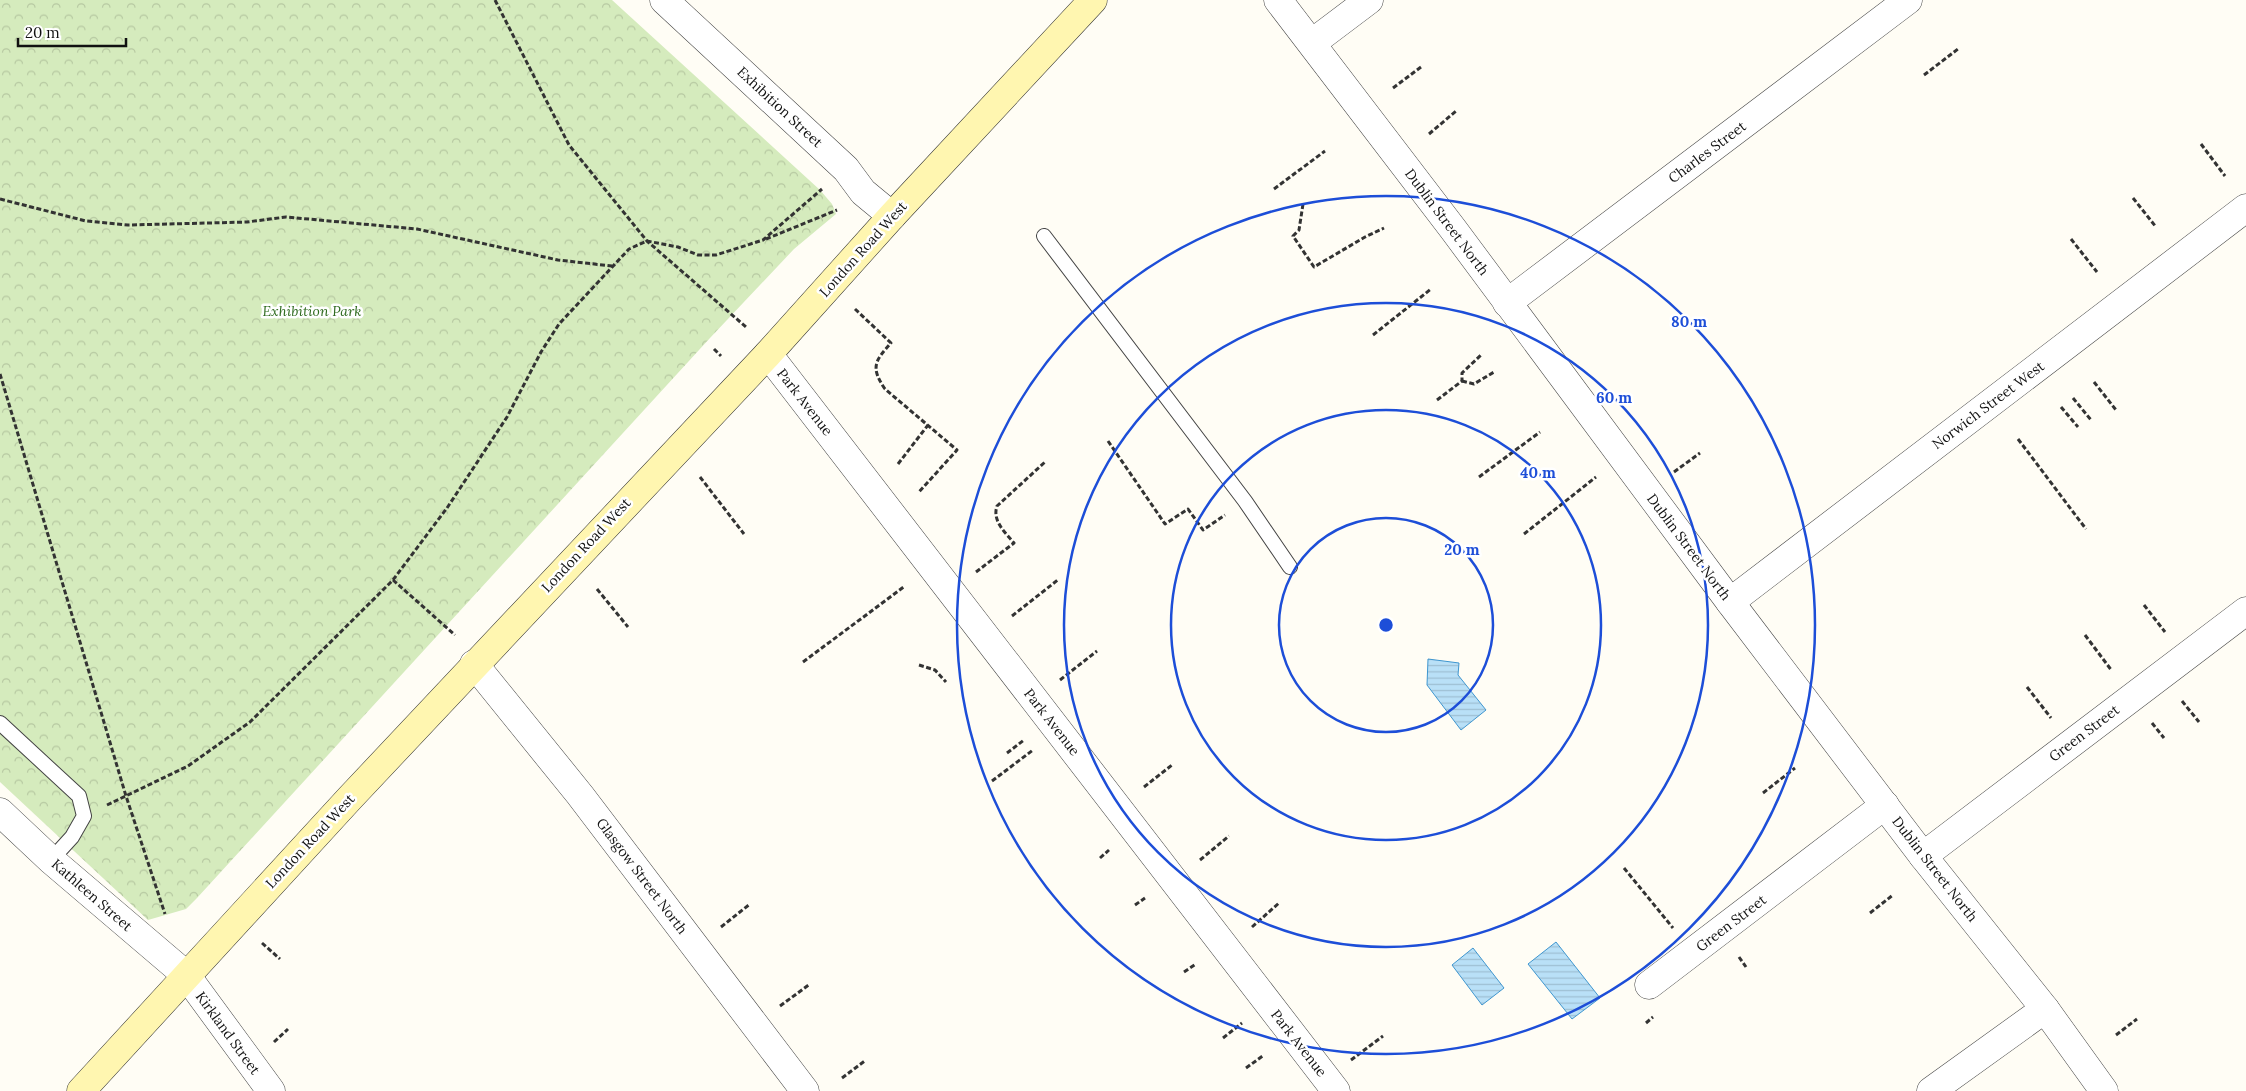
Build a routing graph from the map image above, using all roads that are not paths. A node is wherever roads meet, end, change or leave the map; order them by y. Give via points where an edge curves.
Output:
1 (664, 0) edge
2 (1093, 0) edge
3 (1278, 0) edge
4 (1369, 0) edge
5 (1908, 0) edge
6 (1312, 43) junction
7 (2246, 208) edge
8 (892, 216) junction
9 (1044, 236) dead end
10 (1507, 303) junction
11 (768, 354) junction
12 (1290, 567) dead end
13 (1730, 602) junction
14 (2246, 611) edge
15 (474, 664) junction
16 (0, 723) edge
17 (1885, 805) junction
18 (0, 812) edge
19 (1923, 856) junction
20 (51, 860) junction
21 (186, 975) junction
22 (1649, 985) dead end
23 (2045, 1009) junction
24 (81, 1091) edge
25 (271, 1091) edge
26 (805, 1091) edge
27 (1336, 1091) edge
28 (1931, 1091) edge
29 (2104, 1091) edge

1 - 8 street, Exhibition Street via 846,169 863,192
2 - 8 street, London Road West
3 - 6 street, Dublin Street North
4 - 6 street
5 - 10 street, Charles Street
6 - 10 street, Dublin Street North
7 - 13 street, Norwich Street West
8 - 11 street, London Road West
9 - 12 lane via 1245,501
10 - 13 street, Dublin Street North
11 - 15 street, London Road West
11 - 27 street, Park Avenue
13 - 17 street, Dublin Street North
14 - 19 street, Green Street
15 - 21 street, London Road West
15 - 26 street, Glasgow Street North via 580,795
16 - 20 lane via 79,796 84,816 72,837
17 - 19 street, Dublin Street North
17 - 22 street, Green Street
18 - 20 street, Kathleen Street
19 - 23 street, Dublin Street North
20 - 21 street, Kathleen Street
21 - 24 street, London Road West
21 - 25 street, Kirkland Street
23 - 28 street
23 - 29 street, Dublin Street North

